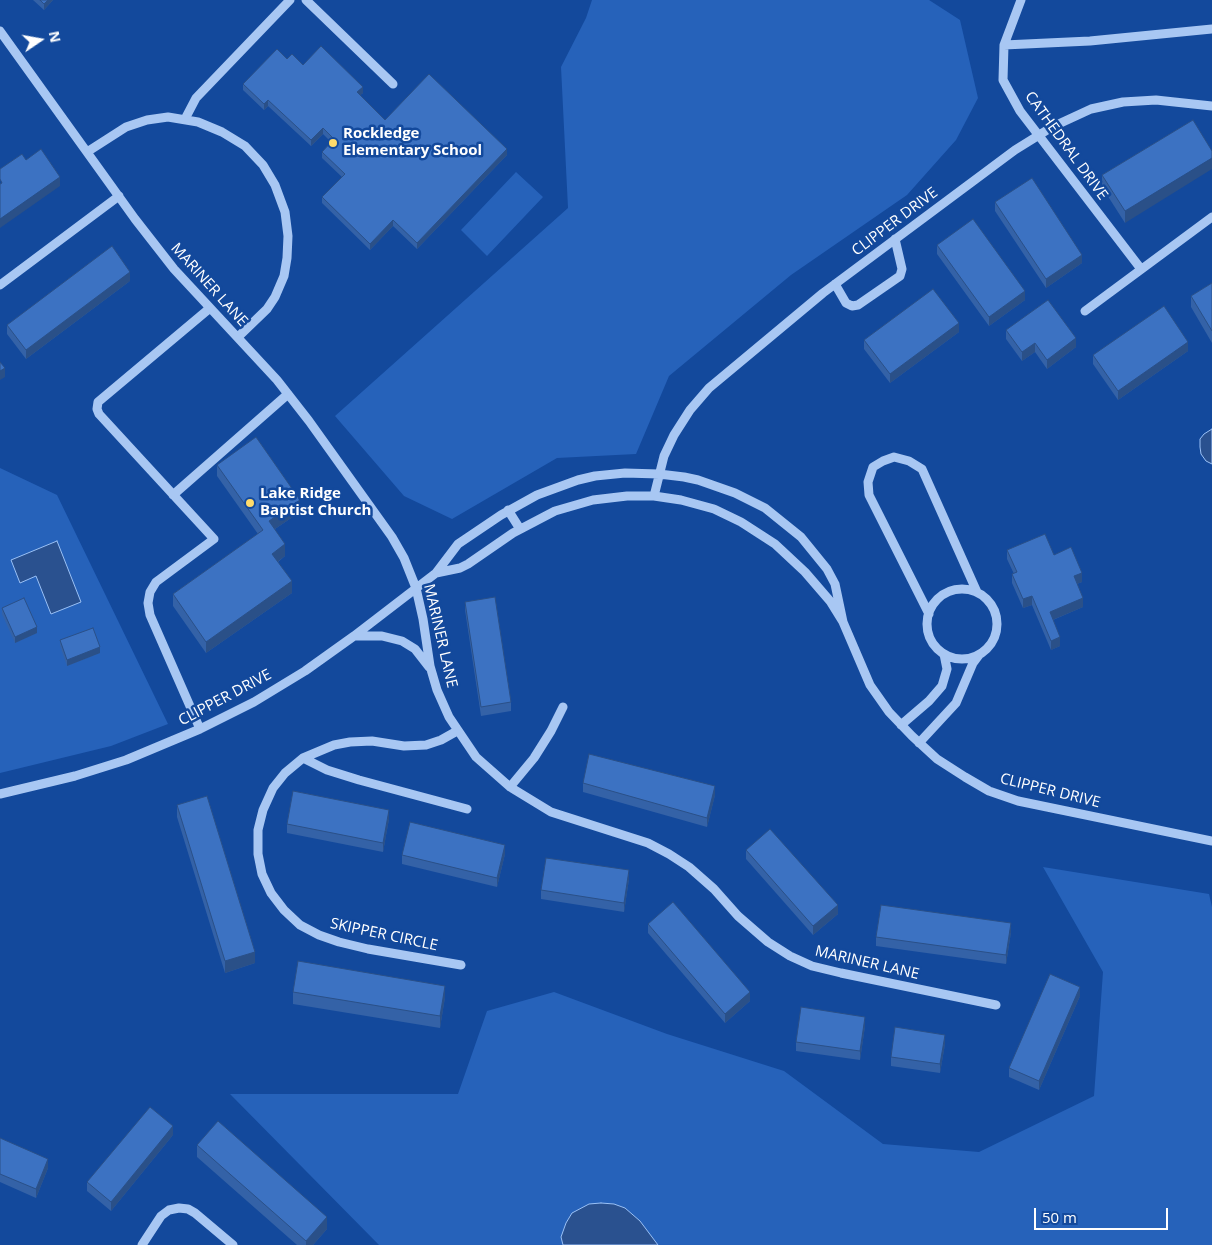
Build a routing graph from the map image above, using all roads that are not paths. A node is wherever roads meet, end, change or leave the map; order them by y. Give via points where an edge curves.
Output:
1 (290, 0) edge
2 (306, 0) edge
3 (1021, 0) edge
4 (1212, 29) edge
5 (0, 31) edge
6 (1004, 45) junction
7 (393, 84) dead end
8 (1212, 106) edge
9 (185, 119) junction
10 (1039, 135) junction
11 (87, 152) junction
12 (118, 196) junction
13 (1212, 217) edge
14 (895, 239) junction
15 (1141, 270) junction
16 (835, 284) junction
17 (0, 285) edge
18 (210, 308) junction
19 (1085, 312) dead end
20 (238, 336) junction
21 (288, 394) junction
22 (659, 474) junction
23 (173, 495) junction
24 (654, 496) junction
25 (508, 510) junction
26 (520, 529) junction
27 (436, 573) junction
28 (416, 588) junction
29 (978, 592) junction
30 (929, 614) junction
31 (843, 622) junction
32 (354, 636) junction
33 (944, 654) junction
34 (980, 654) junction
35 (432, 672) junction
36 (563, 707) dead end
37 (901, 725) junction
38 (200, 729) junction
39 (457, 731) junction
40 (919, 743) junction
41 (303, 758) junction
42 (510, 787) junction
43 (0, 794) edge
44 (467, 809) dead end
45 (1212, 841) edge
46 (461, 964) dead end
47 (996, 1005) dead end
48 (142, 1245) edge
49 (233, 1245) edge

1 - 9 street via 196,98
2 - 7 street
3 - 6 street, CATHEDRAL DRIVE
4 - 6 street via 1090,41
5 - 11 street, MARINER LANE
6 - 10 street, CATHEDRAL DRIVE via 1003,80 1020,111
8 - 10 street, CLIPPER DRIVE via 1156,100 1123,102 1091,109
9 - 11 street via 157,118 136,122
9 - 20 street via 215,129 245,146 276,185 285,212 287,258 280,287 267,309
10 - 14 street, CLIPPER DRIVE
10 - 15 street, CATHEDRAL DRIVE
11 - 12 street, MARINER LANE
12 - 17 street
12 - 18 street, MARINER LANE via 174,269
13 - 15 street
14 - 16 street, CLIPPER DRIVE
14 - 16 street via 902,269 900,276 852,306 846,303
15 - 19 street
16 - 22 street, CLIPPER DRIVE via 709,388 674,435
18 - 20 street, MARINER LANE
18 - 23 street via 98,402 99,414
20 - 21 street, MARINER LANE
21 - 23 street
21 - 28 street, MARINER LANE via 392,536
22 - 24 street, CLIPPER DRIVE
22 - 25 street, CLIPPER DRIVE via 613,474 578,480
22 - 31 street, CLIPPER DRIVE via 698,480 726,489 784,522 812,549 832,578
23 - 38 street via 214,539 156,582 148,603 150,615
24 - 26 street, CLIPPER DRIVE via 593,500 555,511
24 - 31 street, CLIPPER DRIVE via 714,509 775,544 810,577
25 - 26 street
25 - 27 street, CLIPPER DRIVE via 458,544
26 - 27 street, CLIPPER DRIVE via 468,564
27 - 28 street, CLIPPER DRIVE
28 - 32 street, CLIPPER DRIVE
28 - 35 street, MARINER LANE
29 - 30 street via 967,589 946,593 937,600
29 - 30 street via 922,469 909,461 894,458 883,461 873,467 868,482 869,495
29 - 34 street via 993,607 997,619 992,643
30 - 33 street via 931,641
31 - 37 street, CLIPPER DRIVE via 870,684
32 - 35 street via 382,636 402,641 415,649
32 - 38 street, CLIPPER DRIVE via 268,693
33 - 34 street via 961,659
33 - 37 street via 947,670 942,686
34 - 40 street via 956,703
35 - 39 street, MARINER LANE
36 - 42 street via 534,758
37 - 40 street, CLIPPER DRIVE
38 - 43 street, CLIPPER DRIVE via 126,760
39 - 41 street, SKIPPER CIRCLE via 426,744 404,746 372,741 350,742
39 - 42 street, MARINER LANE via 476,758
40 - 45 street, CLIPPER DRIVE via 965,777 989,791 1018,801
41 - 44 street via 359,780
41 - 46 street, SKIPPER CIRCLE via 273,788 258,830 262,874 275,899 300,924 339,942
42 - 47 street, MARINER LANE via 551,812 648,843 669,854 708,883 768,942 812,966
48 - 49 street via 161,1216 180,1208 195,1213

